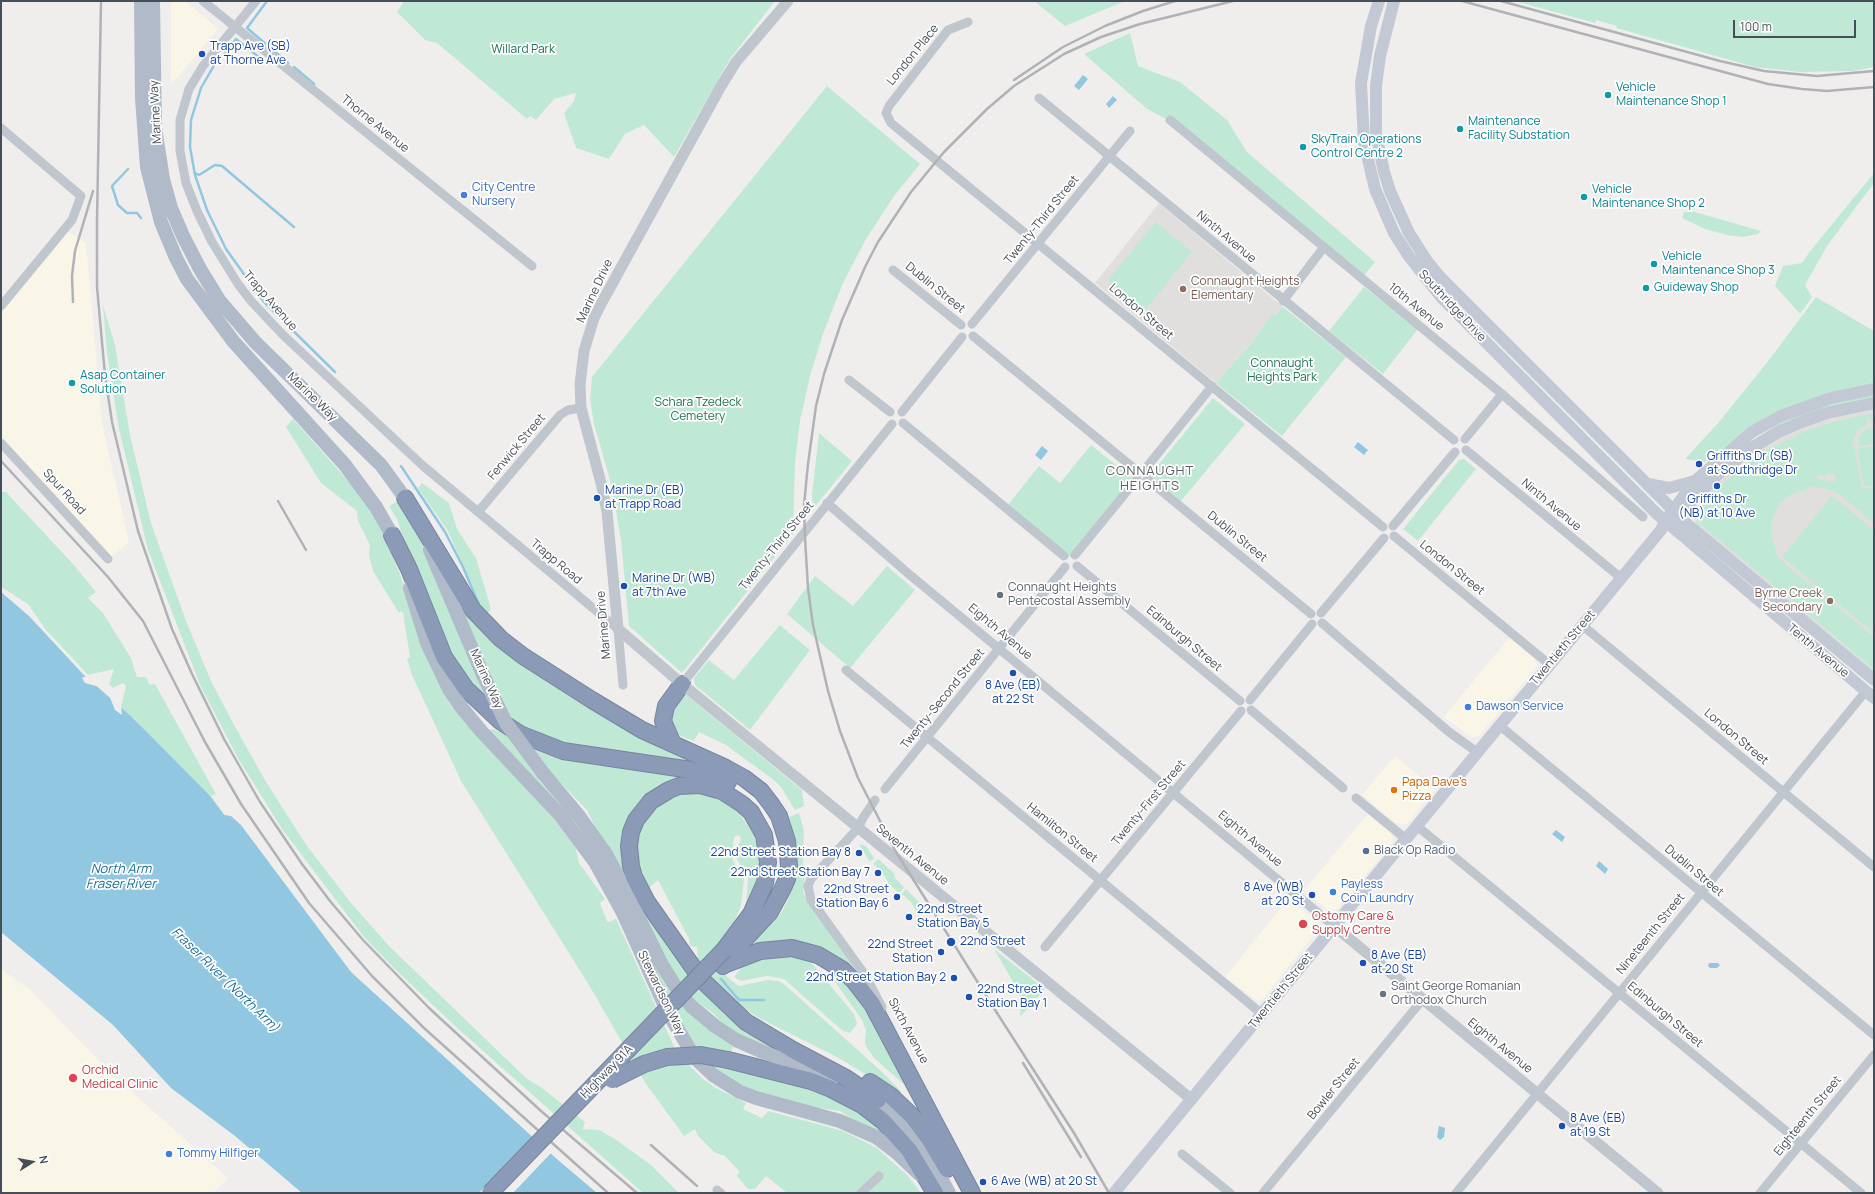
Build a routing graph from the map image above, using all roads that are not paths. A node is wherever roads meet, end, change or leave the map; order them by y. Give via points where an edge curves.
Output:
1 (141, 1) edge
2 (153, 1) edge
3 (202, 1) edge
4 (256, 1) edge
5 (788, 1) edge
6 (1379, 1) edge
7 (1394, 1) edge
8 (968, 22) dead end
9 (235, 26) junction
10 (1039, 98) dead end
11 (886, 113) joint
12 (1362, 116) junction
13 (1170, 120) dead end
14 (1, 128) edge
15 (1130, 131) dead end
16 (1376, 133) junction
17 (1109, 156) junction
18 (1039, 243) junction
19 (1324, 247) junction
20 (532, 266) dead end
21 (894, 270) dead end
22 (1284, 301) junction
23 (1, 306) edge
24 (972, 324) junction
25 (961, 325) junction
26 (973, 336) junction
27 (962, 337) junction
28 (849, 380) dead end
29 (1212, 386) junction
30 (1874, 389) edge
31 (1502, 394) junction
32 (1874, 403) edge
33 (581, 408) junction
34 (890, 412) junction
35 (902, 412) junction
36 (903, 423) junction
37 (892, 424) junction
38 (1465, 439) junction
39 (1454, 440) junction
40 (1, 443) edge
41 (1466, 450) junction
42 (1455, 452) junction
43 (1146, 468) junction
44 (1136, 470) junction
45 (1137, 479) junction
46 (1147, 479) junction
47 (1695, 481) junction
48 (1647, 483) junction
49 (405, 498) junction
50 (827, 503) junction
51 (478, 512) junction
52 (1676, 513) junction
53 (1643, 517) dead end
54 (1665, 525) junction
55 (1393, 526) junction
56 (1383, 527) junction
57 (392, 535) junction
58 (1394, 536) junction
59 (1384, 538) junction
60 (1075, 555) junction
61 (1064, 556) junction
62 (108, 559) dead end
63 (1076, 566) junction
64 (1065, 567) junction
65 (1621, 578) junction
66 (1321, 613) junction
67 (1311, 614) junction
68 (1322, 623) junction
69 (1312, 624) junction
70 (1582, 626) junction
71 (618, 629) junction
72 (1000, 649) junction
73 (1550, 664) junction
74 (846, 670) dead end
75 (1874, 680) edge
76 (682, 684) junction
77 (623, 685) dead end
78 (1870, 695) edge
79 (1250, 700) junction
80 (1240, 701) junction
81 (1251, 710) junction
82 (1241, 711) junction
83 (1500, 725) junction
84 (926, 738) junction
85 (673, 744) junction
86 (1477, 752) junction
87 (543, 773) joint
88 (524, 775) joint
89 (1343, 788) dead end
90 (884, 790) dead end
91 (1784, 792) junction
92 (1173, 793) junction
93 (1356, 798) dead end
94 (876, 800) dead end
95 (1417, 826) junction
96 (858, 828) junction
97 (1406, 839) junction
98 (1874, 867) edge
99 (1101, 880) junction
100 (1701, 892) junction
101 (1334, 926) junction
102 (1046, 947) dead end
103 (727, 958) junction
104 (1619, 992) junction
105 (717, 996) junction
106 (1423, 999) junction
107 (1262, 1014) junction
108 (1874, 1035) edge
109 (1874, 1054) edge
110 (612, 1080) junction
111 (1536, 1093) junction
112 (878, 1100) junction
113 (1191, 1100) junction
114 (1801, 1143) junction
115 (1182, 1154) dead end
116 (879, 1176) dead end
117 (490, 1193) edge
118 (503, 1193) edge
119 (861, 1193) edge
120 (935, 1193) edge
121 (949, 1193) edge
122 (960, 1193) edge
123 (972, 1193) edge
124 (980, 1193) edge
125 (1114, 1193) edge
126 (1230, 1193) edge
127 (1263, 1193) edge
128 (1456, 1193) edge
129 (1658, 1193) edge
130 (1760, 1193) edge
131 (1861, 1193) edge

1 - 57 main road, Marine Way via 142,98 148,166 161,222 176,258 187,279 232,341 345,466 376,507
2 - 49 main road, Marine Way via 155,128 162,179 182,236 219,300 256,343 381,465
3 - 9 street, Thorne Avenue
4 - 9 street, Trapp Avenue
5 - 33 street, Marine Drive via 736,62 721,86 600,304 584,351 580,384
6 - 12 main road, Southridge Drive via 1371,26 1361,83
7 - 16 main road, Southridge Drive via 1380,56 1376,86
8 - 11 street, London Place via 948,30 888,106
9 - 20 street, Thorne Avenue
9 - 51 street, Trapp Avenue via 192,83 180,120 182,167 202,224 230,272 267,319 422,466
10 - 17 street, Ninth Avenue
11 - 18 street, London Street via 891,123 900,131
12 - 16 main road
12 - 54 main road, Southridge Drive via 1364,142 1375,189 1394,233 1420,272 1442,298
13 - 19 street, 10th Avenue
14 - 23 street via 81,196 72,220
15 - 17 street, Twenty-Third Street
16 - 48 main road, Southridge Drive via 1390,191 1427,261 1441,278
17 - 18 street, Twenty-Third Street
17 - 22 street, Ninth Avenue
18 - 24 street, Twenty-Third Street
18 - 29 street, London Street
19 - 22 street
19 - 31 street, 10th Avenue
21 - 25 street, Dublin Street
22 - 39 street, Ninth Avenue
24 - 25 street via 965,322
24 - 26 street via 975,331
25 - 27 street via 959,333
26 - 27 street
26 - 44 street
27 - 35 street
28 - 34 street
29 - 43 street
29 - 56 street, London Street
30 - 47 main road via 1831,398 1781,416 1752,432
31 - 38 street
31 - 53 street, 10th Avenue
32 - 52 main road via 1827,413 1778,432 1750,448
33 - 51 street, Fenwick Street via 568,410 560,415
33 - 71 street, Marine Drive via 607,512
34 - 35 street
34 - 37 street via 888,417
35 - 36 street
36 - 37 street via 896,426
36 - 61 street
37 - 50 street, Twenty-Third Street
38 - 39 street via 1460,437
38 - 41 street via 1468,446
39 - 42 street via 1452,445
40 - 62 street, Spur Road
41 - 42 street via 1462,453
41 - 65 street, Ninth Avenue
42 - 55 street
43 - 44 street
43 - 46 street
44 - 45 street
45 - 46 street
45 - 60 street
46 - 67 street, Dublin Street
47 - 48 main road via 1669,488
47 - 52 main road
48 - 52 main road, Southridge Drive
49 - 85 highway via 473,610 501,639 592,700 642,730
49 - 87 main road, Marine Way, bridge via 426,539 506,723
50 - 72 street, Eighth Avenue
50 - 76 street, Twenty-Third Street
51 - 71 street, Trapp Road
52 - 54 main road, Twentieth Street
52 - 75 main road, Tenth Avenue
54 - 65 main road, Twentieth Street
54 - 78 main road, Tenth Avenue
55 - 56 street via 1387,524
55 - 58 street via 1396,530
56 - 59 street via 1381,531
57 - 88 main road, Marine Way via 427,643 443,679 468,716
57 - 103 highway via 409,569 444,658 466,689 500,721 520,734 563,751 691,770 719,778 744,790 763,810 777,843 779,867 775,887 771,897
58 - 59 street
58 - 73 street, London Street
59 - 66 street
60 - 61 street via 1070,553
60 - 63 street via 1078,559
61 - 64 street
63 - 64 street via 1072,569
63 - 80 street, Edinburgh Street
64 - 72 street, Twenty-Second Street
65 - 70 main road, Twentieth Street
66 - 67 street
66 - 68 street via 1324,619
67 - 69 street
68 - 69 street via 1316,626
68 - 86 street via 1449,732
69 - 79 street
70 - 73 main road, Twentieth Street
70 - 91 street, London Street
71 - 76 street, Seventh Avenue
71 - 77 street, Marine Drive
72 - 84 street, Twenty-Second Street
72 - 92 street, Eighth Avenue
73 - 83 main road, Twentieth Street
74 - 84 street, Hamilton Street
76 - 85 highway via 666,706 663,721
76 - 96 street, Seventh Avenue
78 - 91 street, Nineteenth Street
79 - 80 street
79 - 81 street
80 - 82 street via 1238,705
81 - 82 street via 1245,713
81 - 89 street
82 - 92 street, Twenty-First Street
83 - 86 main road, Twentieth Street
83 - 100 street, Dublin Street
84 - 90 street, Twenty-Second Street
84 - 99 street, Hamilton Street
85 - 103 highway via 744,778 771,804 784,828 789,866 782,890 770,912
86 - 95 main road, Twentieth Street
87 - 112 main road, Stewardson Way via 579,816 606,854 662,965 679,992 694,1009 736,1040 832,1077
88 - 120 main road, Stewardson Way via 562,816 602,873 668,1013 688,1048 702,1066 740,1092 840,1121 876,1138 910,1164
91 - 98 street, London Street
91 - 100 street, Nineteenth Street
92 - 99 street, Twenty-First Street
92 - 101 street, Eighth Avenue
93 - 97 street
94 - 96 street
95 - 97 main road, Twentieth Street
95 - 104 street, Edinburgh Street
96 - 113 street, Seventh Avenue
96 - 124 street, Sixth Avenue via 811,879 808,886 811,900 865,975
97 - 101 main road, Twentieth Street
99 - 102 street, Twenty-First Street
99 - 107 street, Hamilton Street
100 - 104 street, Nineteenth Street
100 - 108 street, Dublin Street
101 - 106 street, Eighth Avenue
101 - 107 main road, Twentieth Street
103 - 105 highway via 765,883 768,862 764,835 751,812 722,791 700,785 679,786 651,801 636,820 629,846 630,866 647,902 696,973
103 - 110 highway, Highway 91A
103 - 117 highway, Highway 91A, bridge
103 - 123 highway via 792,948 830,961 851,978 872,1004
104 - 111 street, Nineteenth Street
104 - 114 street, Edinburgh Street
105 - 112 highway via 746,1022 846,1078
105 - 122 highway via 749,1018 854,1073 891,1096 922,1128
106 - 111 street, Eighth Avenue
106 - 127 street, Bowler Street
107 - 113 main road, Twentieth Street
109 - 114 street, Eighteenth Street
110 - 118 highway, Highway 91A
110 - 120 highway, bridge via 644,1064 668,1057 701,1055 811,1081 862,1105 883,1121 909,1150
111 - 128 street, Nineteenth Street
111 - 129 street, Eighth Avenue
112 - 121 main road, Stewardson Way via 898,1117 914,1136 930,1158
113 - 125 main road, Twentieth Street
114 - 130 street, Eighteenth Street
114 - 131 street, Edinburgh Street
115 - 126 street
116 - 119 street

